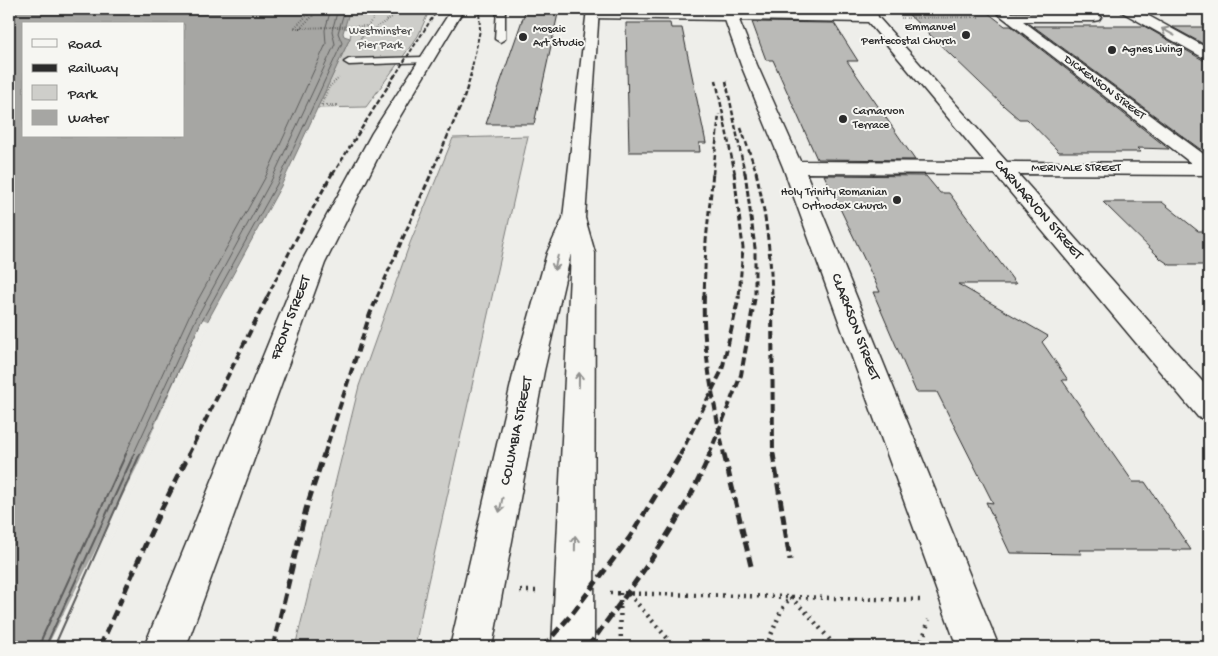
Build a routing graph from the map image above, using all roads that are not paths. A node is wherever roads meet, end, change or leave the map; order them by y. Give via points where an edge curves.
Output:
1 (458, 9) edge
2 (501, 9) edge
3 (1127, 9) edge
4 (592, 12) edge
5 (730, 13) edge
6 (871, 13) edge
7 (999, 14) edge
8 (1094, 17) dead end
9 (500, 39) dead end
10 (1209, 55) edge
11 (424, 60) junction
12 (349, 62) dead end
13 (793, 167) junction
14 (1002, 168) junction
15 (1209, 168) edge
16 (574, 218) junction
17 (1209, 410) edge
18 (165, 647) edge
19 (471, 647) edge
20 (573, 647) edge
21 (978, 647) edge

1 - 11 street, FRONT STREET
2 - 9 lane
10 -> 3 street
4 - 5 street via 636,15
4 - 16 street, COLUMBIA STREET
5 - 6 street
5 - 13 street, CLARKSON STREET
6 - 14 street, CARNARVON STREET
7 - 8 street
7 - 15 street, DICKENSON STREET
11 - 12 lane
11 - 18 street, FRONT STREET via 313,263
13 - 14 street, MERIVALE STREET
13 - 21 street, CLARKSON STREET
14 - 15 street, MERIVALE STREET
14 - 17 street, CARNARVON STREET
16 -> 19 street, COLUMBIA STREET via 558,253 529,371
20 -> 16 street, COLUMBIA STREET via 583,253

